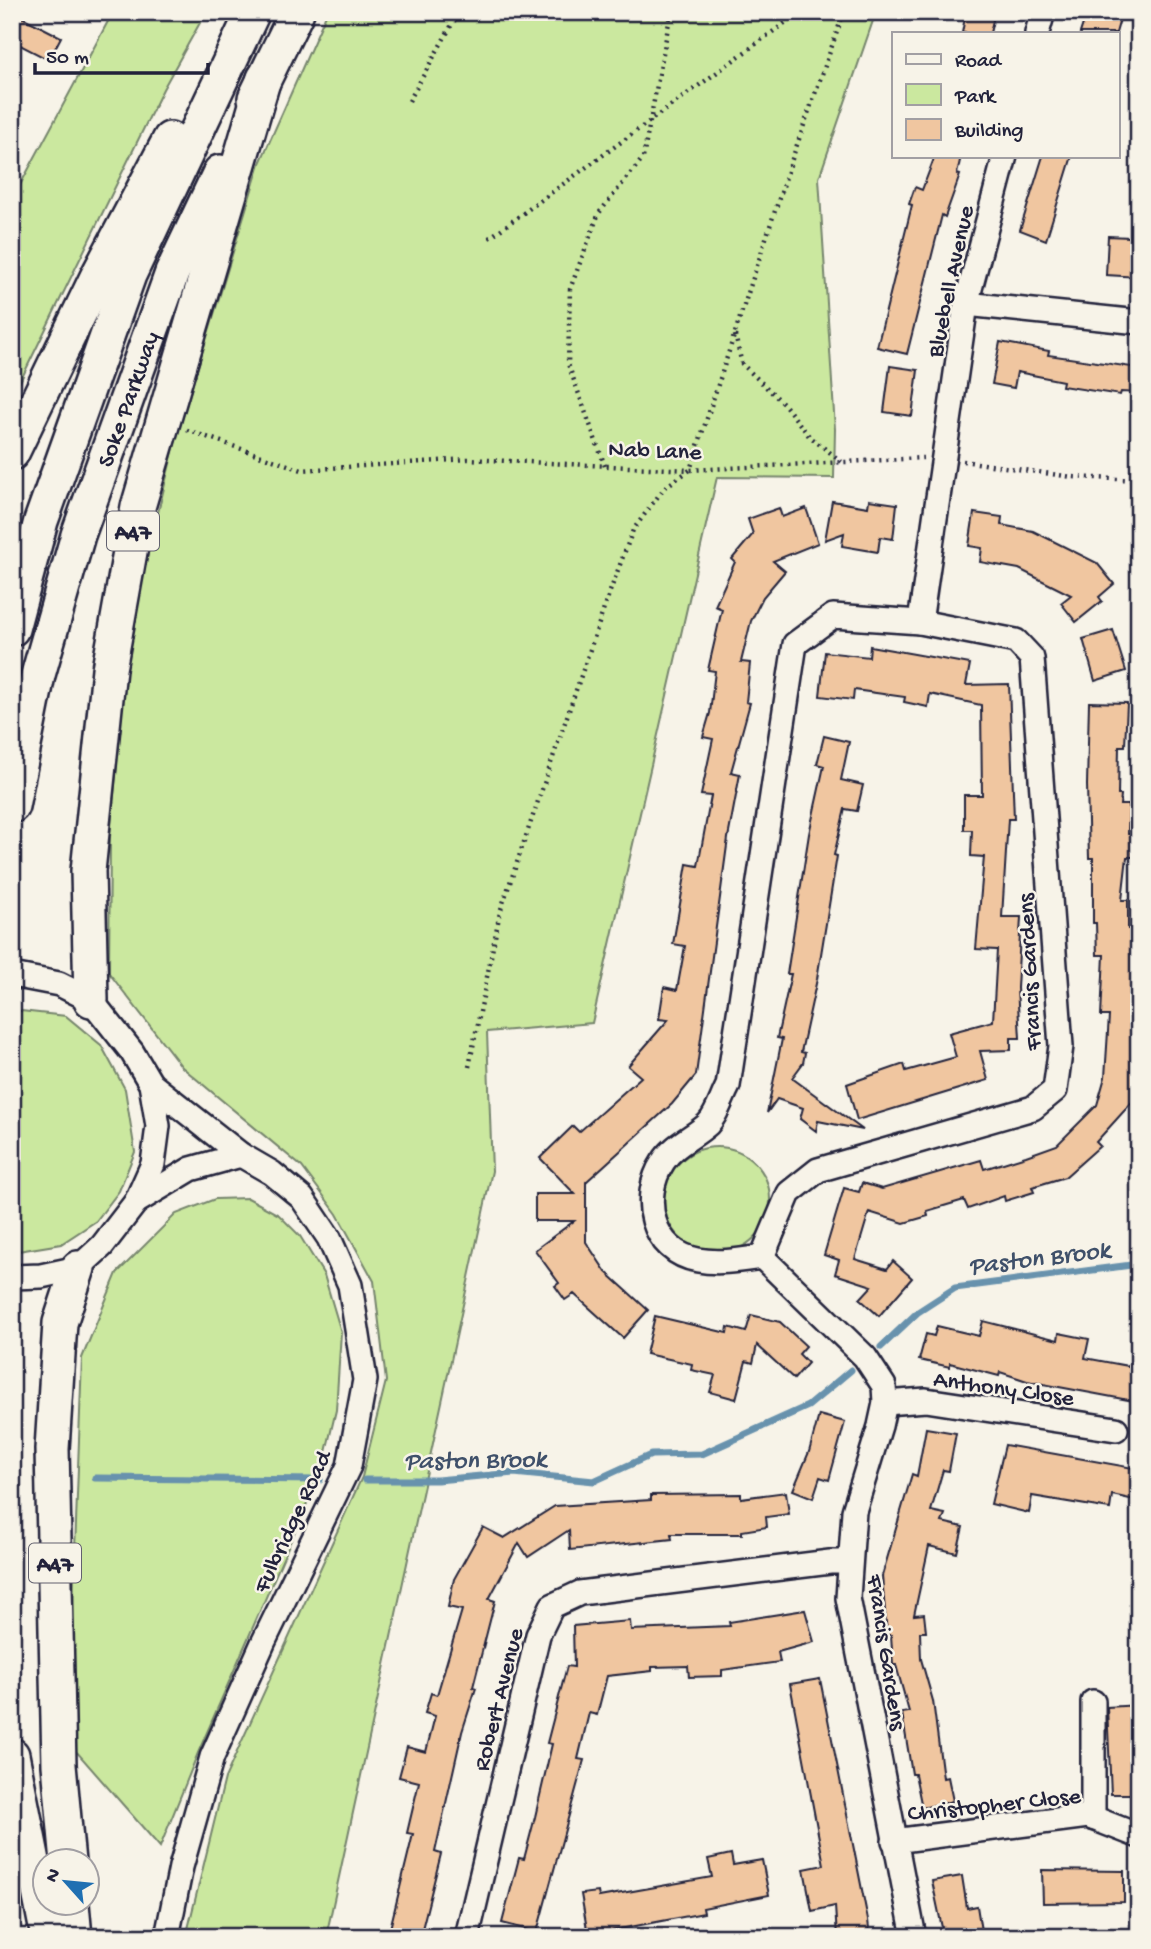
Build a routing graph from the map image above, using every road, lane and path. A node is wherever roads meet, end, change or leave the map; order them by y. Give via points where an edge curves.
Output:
1 (243, 12) edge
2 (253, 12) edge
3 (297, 12) edge
4 (460, 12) edge
5 (671, 12) edge
6 (800, 12) edge
7 (845, 12) edge
8 (1043, 12) edge
9 (1037, 32) edge
10 (264, 78) junction
11 (409, 101) dead end
12 (653, 119) junction
13 (1004, 158) edge
14 (489, 238) dead end
15 (966, 304) junction
16 (1139, 322) edge
17 (735, 334) junction
18 (176, 426) dead end
19 (945, 451) junction
20 (12, 453) edge
21 (842, 462) junction
22 (605, 466) junction
23 (690, 470) junction
24 (1139, 480) edge
25 (920, 622) junction
26 (12, 629) edge
27 (12, 806) edge
28 (12, 975) edge
29 (91, 1000) junction
30 (469, 1067) dead end
31 (151, 1084) junction
32 (241, 1155) junction
33 (136, 1202) junction
34 (762, 1257) junction
35 (78, 1268) junction
36 (12, 1277) edge
37 (885, 1403) junction
38 (1116, 1430) dead end
39 (849, 1562) junction
40 (1093, 1702) dead end
41 (12, 1755) edge
42 (1093, 1818) junction
43 (1139, 1836) edge
44 (894, 1841) junction
45 (67, 1848) edge
46 (73, 1918) edge
47 (48, 1937) edge
48 (75, 1937) edge
49 (167, 1937) edge
50 (467, 1937) edge
51 (914, 1937) edge

1 - 20 highway via 97,277
2 - 26 highway, Soke Parkway via 129,275 41,521
3 - 10 highway, Soke Parkway / A47
4 - 11 path
5 - 12 path
6 - 12 path
7 - 17 path
8 - 9 street
10 - 27 highway, Soke Parkway / A47 via 172,273 78,535 38,675
10 - 29 highway, A47 via 138,507 109,669 88,871
12 - 14 path
12 - 22 path via 643,158 599,214 570,289 568,364
13 - 15 street, Bluebell Avenue
15 - 16 street
15 - 19 street, Bluebell Avenue
17 - 21 path via 742,364 809,436
17 - 23 path
18 - 22 path, Nab Lane via 302,470 468,459
19 - 21 path, Nab Lane via 922,457
19 - 24 path, Nab Lane via 1072,477
19 - 25 street
21 - 23 path, Nab Lane
22 - 23 path, Nab Lane
23 - 30 path via 665,487 634,530 609,594 500,912
25 - 34 street, Francis Gardens via 833,616 795,644 728,1086 711,1122 664,1159 650,1193 651,1214 659,1234 675,1251 705,1261
25 - 34 street, Francis Gardens via 1016,641 1032,658 1061,1046 1055,1090 1033,1108 818,1170 789,1193
28 - 29 street via 74,989
29 - 31 street
31 - 32 street, Fulbridge Road
31 - 33 street via 158,1126 153,1164
32 - 33 street via 191,1169
32 - 49 street, Fulbridge Road via 272,1172 302,1198 329,1238 351,1285 365,1380 349,1466 212,1757
33 - 35 street via 102,1246
34 - 37 street via 865,1357 884,1386
35 - 36 street
35 - 45 highway, A47 via 60,1324 52,1449 59,1765
37 - 38 street, Anthony Close via 926,1400
37 - 39 street, Francis Gardens via 854,1511
39 - 44 street, Francis Gardens via 848,1598
39 - 50 street, Robert Avenue via 580,1593 552,1606 538,1635
40 - 42 street
41 - 47 highway
42 - 43 street, Christopher Close
42 - 44 street, Christopher Close
44 - 51 street, Francis Gardens
46 - 48 highway

